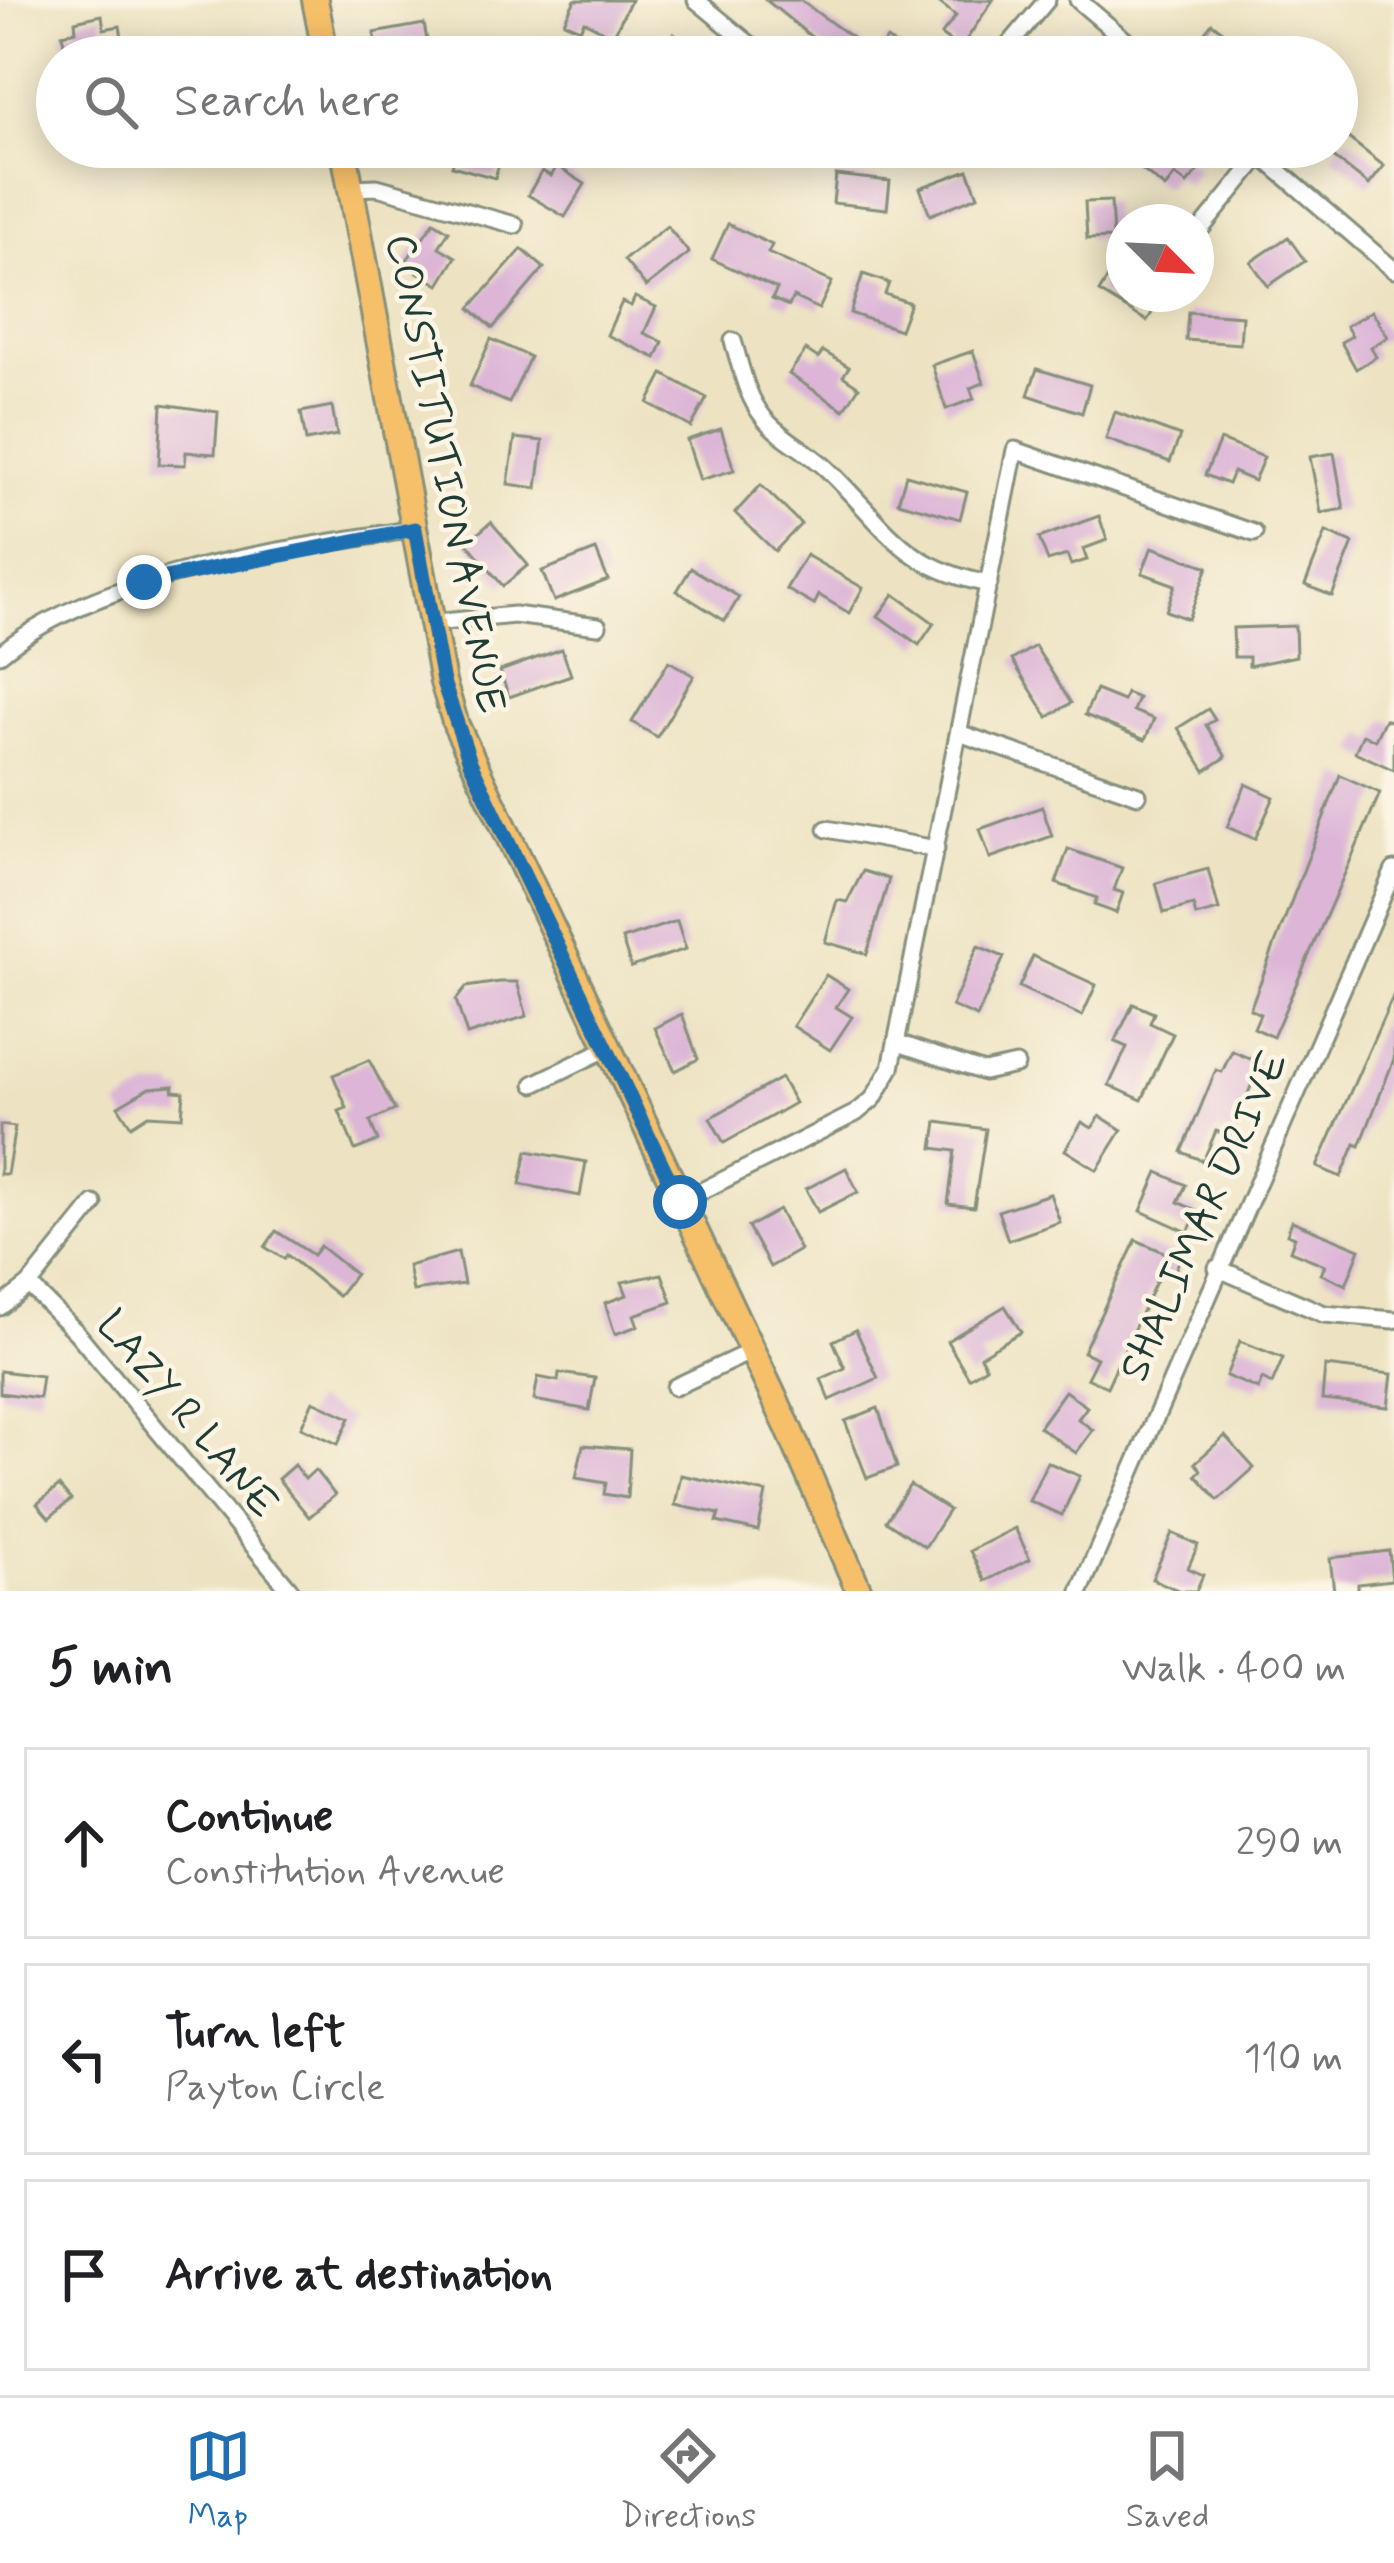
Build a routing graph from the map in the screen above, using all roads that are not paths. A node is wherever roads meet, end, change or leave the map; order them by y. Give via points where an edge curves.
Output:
1 (315, 0) edge
2 (696, 0) edge
3 (1047, 0) edge
4 (1078, 0) edge
5 (322, 36) edge
6 (740, 36) edge
7 (1017, 36) edge
8 (1120, 36) edge
9 (347, 168) edge
10 (1244, 168) edge
11 (1276, 168) edge
12 (351, 188) junction
13 (1214, 210) edge
14 (515, 225) dead end
15 (1394, 270) edge
16 (734, 341) dead end
17 (415, 529) junction
18 (1254, 533) dead end
19 (989, 584) junction
20 (433, 623) junction
21 (598, 626) dead end
22 (0, 654) edge
23 (959, 733) junction
24 (1138, 795) dead end
25 (827, 829) dead end
26 (936, 849) junction
27 (1393, 875) edge
28 (898, 1043) junction
29 (608, 1048) junction
30 (1016, 1066) dead end
31 (534, 1084) dead end
32 (680, 1202) junction
33 (94, 1204) dead end
34 (1217, 1268) junction
35 (28, 1286) junction
36 (0, 1307) edge
37 (1394, 1320) edge
38 (752, 1351) junction
39 (675, 1387) dead end
40 (291, 1591) edge
41 (859, 1591) edge
42 (1080, 1591) edge

1 - 5 main road
2 - 6 street
3 - 7 street
4 - 8 street
9 - 12 main road, CONSTITUTION AVENUE
10 - 13 street
11 - 15 street
12 - 14 street via 377,187
12 - 17 main road, CONSTITUTION AVENUE
16 - 19 street via 751,397 776,430 828,470 916,560 945,576
17 - 20 main road, CONSTITUTION AVENUE
17 - 22 street via 105,593
18 - 19 street via 1015,450
19 - 23 street
20 - 21 street via 514,616
20 - 29 main road, CONSTITUTION AVENUE via 470,762
23 - 24 street
23 - 26 street
25 - 26 street
26 - 28 street
27 - 34 street, SHALIMAR DRIVE
28 - 30 street via 984,1072
28 - 32 street via 884,1084 856,1113
29 - 31 street
29 - 32 main road, CONSTITUTION AVENUE
32 - 38 main road, CONSTITUTION AVENUE
33 - 35 street
34 - 37 street via 1324,1314
34 - 42 street, SHALIMAR DRIVE
35 - 36 street
35 - 40 street, LAZY R LANE via 77,1333
38 - 39 street
38 - 41 main road, CONSTITUTION AVENUE

